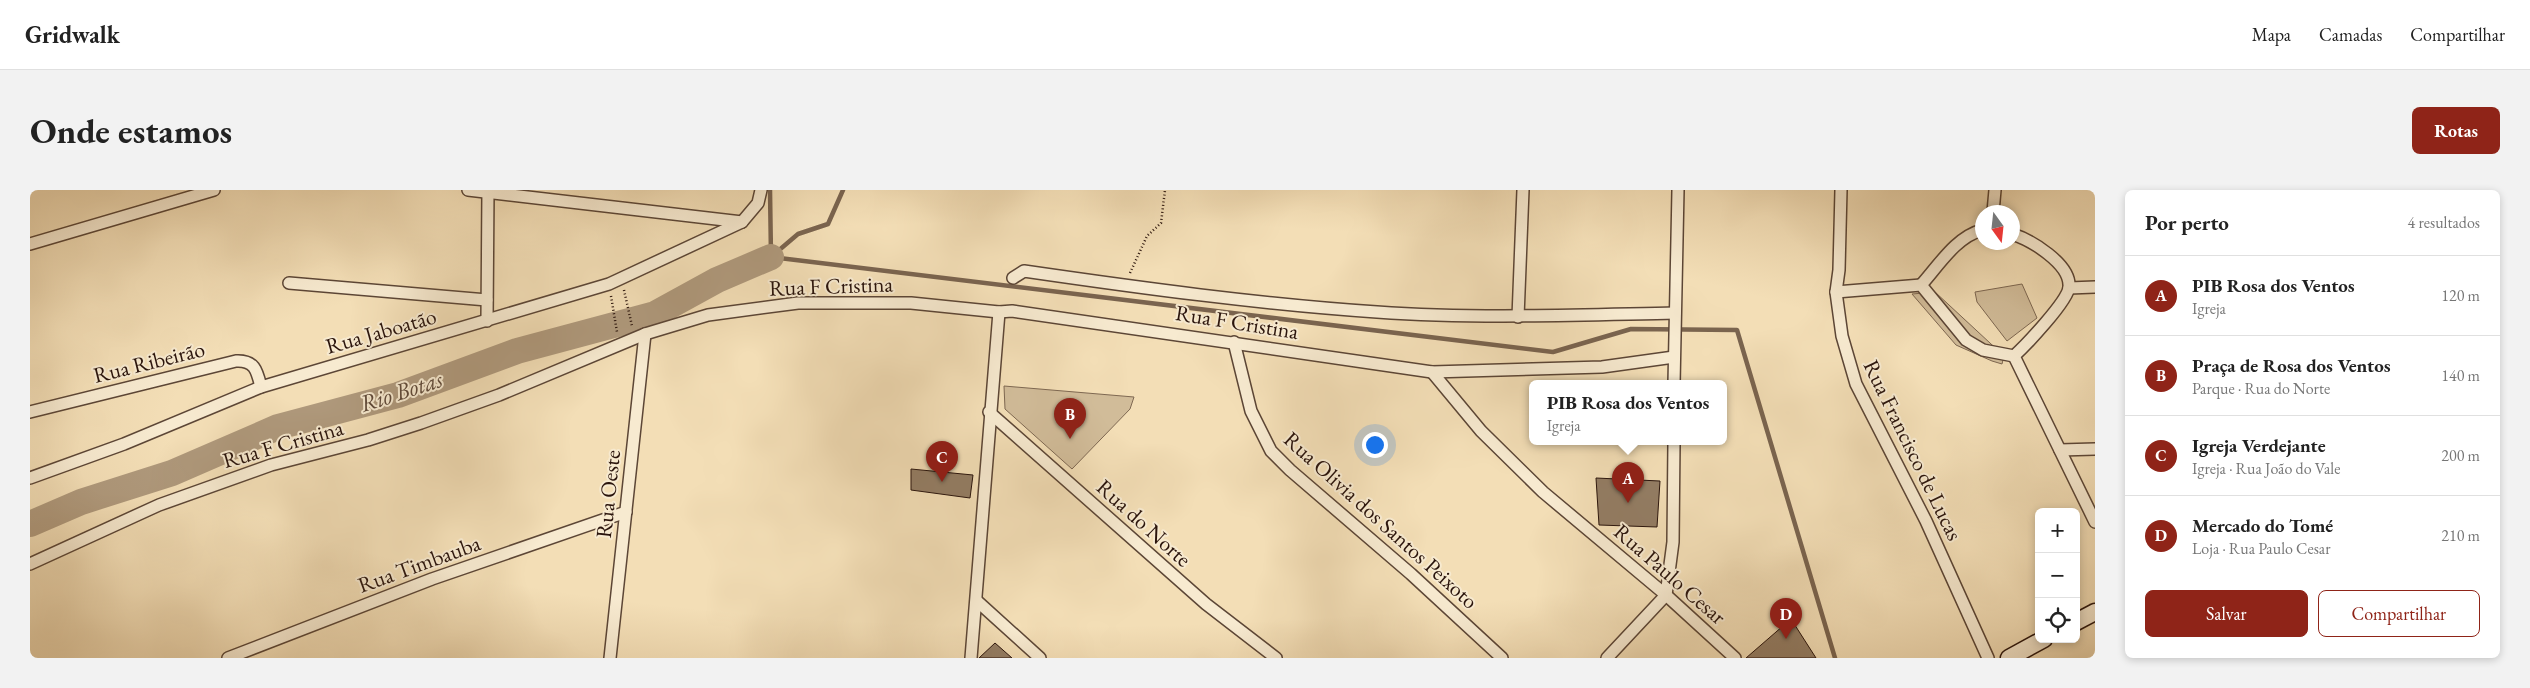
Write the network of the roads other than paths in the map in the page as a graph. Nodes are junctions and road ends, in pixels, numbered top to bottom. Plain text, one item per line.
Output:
1 (214, 190) edge
2 (468, 190) edge
3 (761, 190) edge
4 (1523, 190) edge
5 (1678, 190) edge
6 (1841, 190) edge
7 (1996, 190) edge
8 (488, 191) edge
9 (1994, 205) edge
10 (742, 222) junction
11 (1975, 233) edge
12 (2020, 237) edge
13 (30, 244) edge
14 (1013, 278) dead end
15 (289, 283) dead end
16 (1920, 285) junction
17 (2095, 287) edge
18 (2069, 288) junction
19 (1836, 292) junction
20 (487, 300) junction
21 (999, 312) junction
22 (1518, 317) junction
23 (1675, 317) junction
24 (487, 321) junction
25 (639, 334) junction
26 (1234, 342) junction
27 (1674, 353) junction
28 (2014, 356) junction
29 (1432, 372) junction
30 (1674, 380) edge
31 (261, 387) junction
32 (30, 412) edge
33 (989, 412) junction
34 (1674, 445) edge
35 (2095, 449) edge
36 (2060, 450) junction
37 (30, 478) edge
38 (626, 512) junction
39 (2095, 522) edge
40 (30, 564) edge
41 (1666, 595) junction
42 (977, 601) junction
43 (2095, 612) edge
44 (2080, 620) edge
45 (2037, 643) edge
46 (228, 658) edge
47 (610, 658) edge
48 (970, 658) edge
49 (1040, 658) edge
50 (1276, 658) edge
51 (1502, 658) edge
52 (1606, 658) edge
53 (1735, 658) edge
54 (1988, 658) edge
55 (2010, 658) edge

1 - 13 street
2 - 8 street
3 - 10 street
4 - 22 street
5 - 23 street
6 - 19 street, Rua Francisco de Lucas
7 - 9 street
8 - 10 street
8 - 20 street
10 - 24 street, Rua Jaboatão
11 - 16 street
12 - 18 street
14 - 22 street, Rua F Cristina
15 - 20 street
16 - 19 street
16 - 28 street
17 - 18 street
18 - 28 street
19 - 54 street, Rua Francisco de Lucas
20 - 24 street
21 - 25 street, Rua F Cristina
21 - 26 street, Rua F Cristina
21 - 33 street
22 - 23 street, Rua F Cristina
23 - 27 street
24 - 31 street, Rua Jaboatão
25 - 38 street, Rua Oeste
25 - 40 street, Rua F Cristina
26 - 29 street, Rua F Cristina
26 - 51 street, Rua Olivia dos Santos Peixoto
27 - 29 street, Rua F Cristina
27 - 30 street
28 - 36 street
29 - 41 street, Rua Paulo Cesar
31 - 32 street, Rua Ribeirão
31 - 37 street, Rua Jaboatão
33 - 42 street
33 - 50 street, Rua do Norte
34 - 41 street
35 - 36 street
36 - 39 street
38 - 46 street, Rua Timbauba
38 - 47 street, Rua Oeste
41 - 52 street
41 - 53 street, Rua Paulo Cesar
42 - 48 street
42 - 49 street
43 - 44 main road
45 - 55 main road

